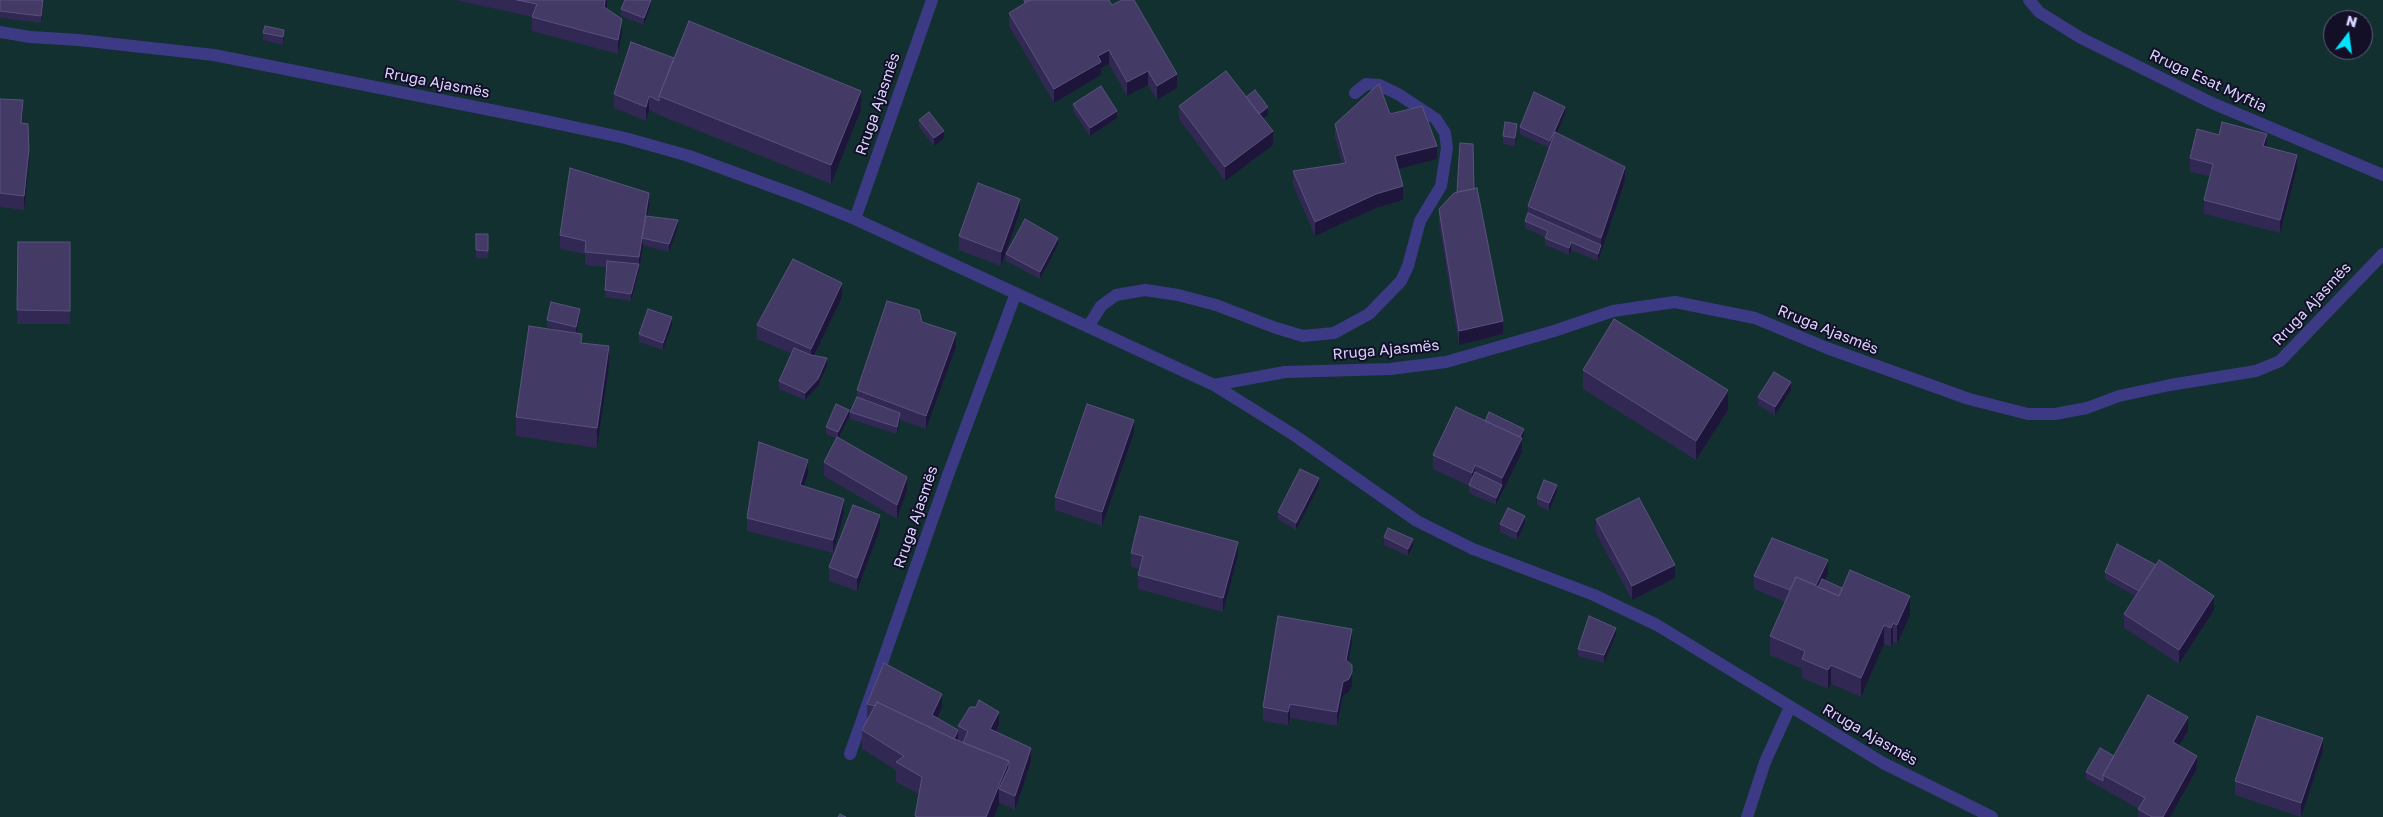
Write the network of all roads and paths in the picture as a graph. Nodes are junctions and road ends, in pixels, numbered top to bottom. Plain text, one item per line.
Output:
1 (932, 0) edge
2 (2029, 0) edge
3 (0, 32) edge
4 (1355, 93) dead end
5 (2383, 175) edge
6 (855, 219) junction
7 (2383, 254) edge
8 (1016, 293) junction
9 (1088, 327) junction
10 (1214, 385) junction
11 (1790, 707) junction
12 (850, 754) dead end
13 (1747, 817) edge
14 (1992, 817) edge

1 - 6 street, Rruga Ajasmës
2 - 5 street, Rruga Esat Myftia
3 - 6 street, Rruga Ajasmës
4 - 9 street
6 - 8 street, Rruga Ajasmës
7 - 10 street, Rruga Ajasmës
8 - 9 street, Rruga Ajasmës
8 - 12 street, Rruga Ajasmës
9 - 10 street, Rruga Ajasmës
10 - 11 street, Rruga Ajasmës
11 - 13 street
11 - 14 street, Rruga Ajasmës

